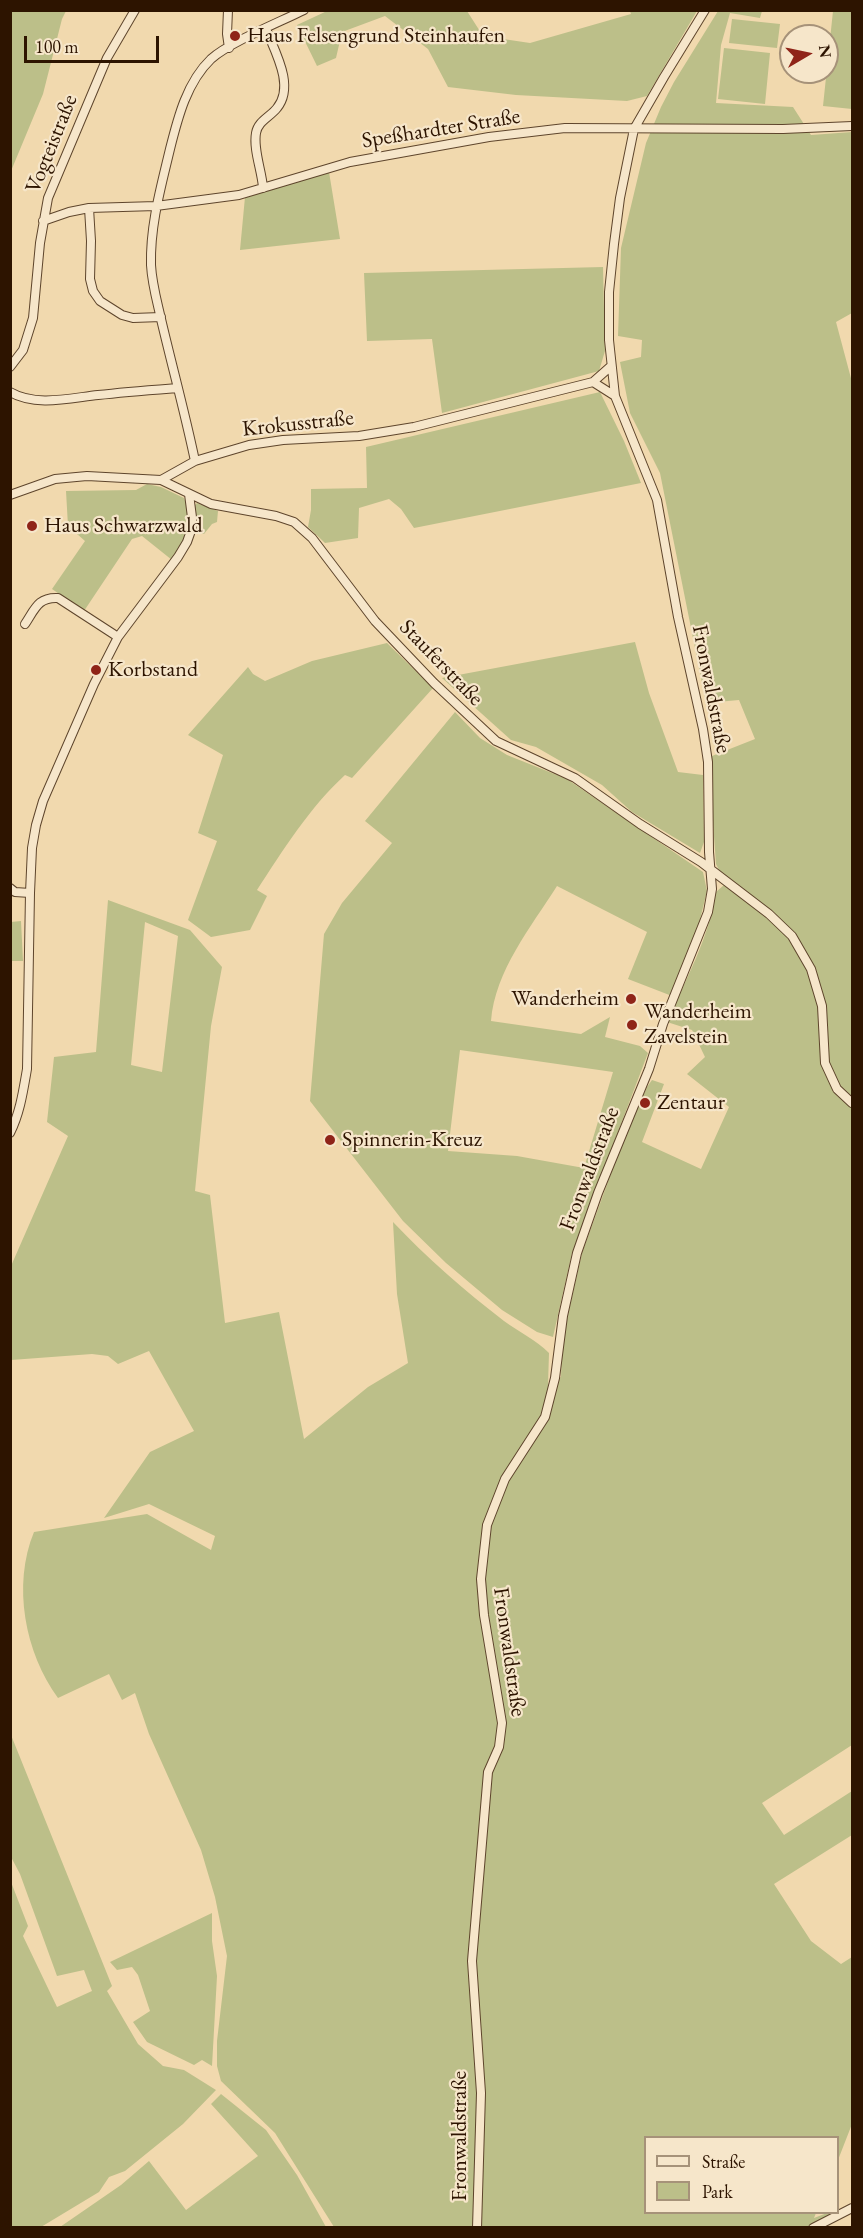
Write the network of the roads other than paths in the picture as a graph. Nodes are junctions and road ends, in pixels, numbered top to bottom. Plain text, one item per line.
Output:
1 (135, 10) edge
2 (228, 10) edge
3 (304, 10) edge
4 (705, 10) edge
5 (267, 29) junction
6 (229, 48) junction
7 (852, 126) edge
8 (634, 129) junction
9 (263, 189) junction
10 (156, 206) junction
11 (89, 208) junction
12 (43, 221) junction
13 (161, 316) junction
14 (610, 367) junction
15 (10, 368) edge
16 (593, 382) junction
17 (177, 388) junction
18 (10, 392) edge
19 (615, 396) junction
20 (195, 460) junction
21 (160, 480) junction
22 (189, 494) junction
23 (10, 495) edge
24 (25, 624) dead end
25 (118, 637) junction
26 (711, 869) junction
27 (10, 888) edge
28 (30, 892) junction
29 (852, 1103) edge
30 (10, 1133) edge
31 (852, 2208) edge
32 (477, 2228) edge
33 (813, 2228) edge

1 - 12 street, Vogteistraße
2 - 6 street
3 - 5 street
4 - 8 street, Fronwaldstraße
5 - 6 street
5 - 9 street
6 - 10 street
7 - 8 street, Speßhardter Straße
8 - 9 street, Speßhardter Straße
8 - 14 street, Fronwaldstraße
9 - 10 street, Speßhardter Straße
10 - 11 street, Speßhardter Straße
10 - 13 street
11 - 12 street, Speßhardter Straße
11 - 13 street
12 - 15 street, Vogteistraße
13 - 17 street
14 - 16 street, Krokusstraße
14 - 19 street, Fronwaldstraße
16 - 19 street
16 - 20 street, Krokusstraße
17 - 18 street
17 - 20 street
19 - 26 street, Fronwaldstraße
20 - 21 street, Krokusstraße
21 - 22 street, Stauferstraße
21 - 23 street
22 - 25 street
22 - 26 street, Stauferstraße
24 - 25 street
25 - 28 street
26 - 29 street, Stauferstraße
26 - 32 street, Fronwaldstraße
27 - 28 street
28 - 30 street
31 - 33 street

